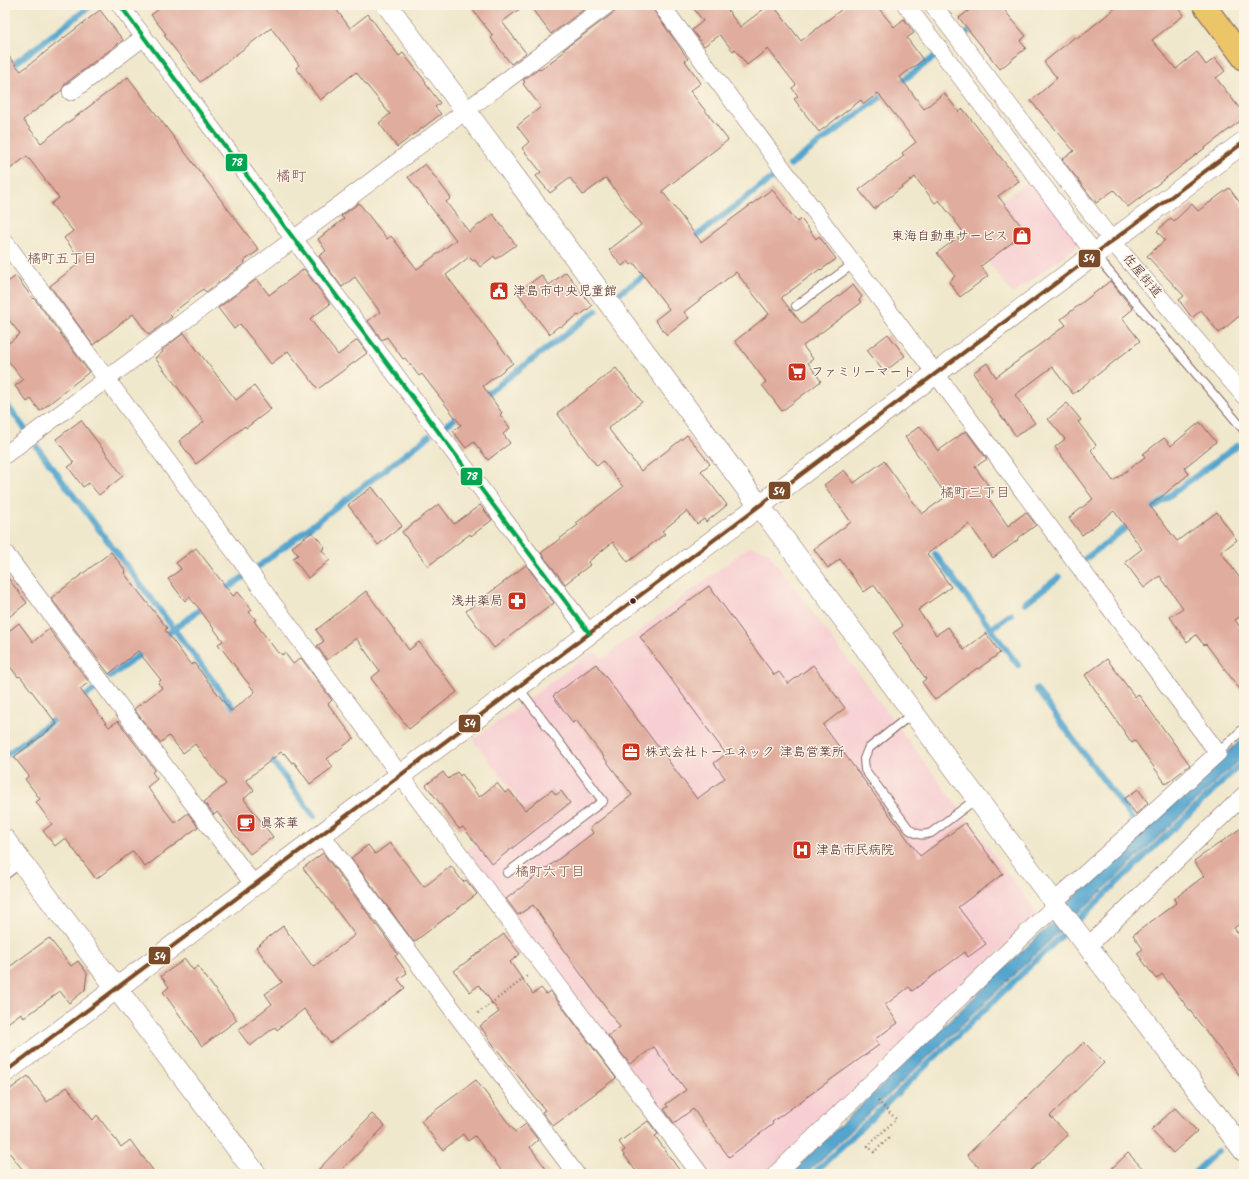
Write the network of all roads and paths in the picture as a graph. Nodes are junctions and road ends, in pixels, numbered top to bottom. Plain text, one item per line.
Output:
1 (120, 5) edge
2 (387, 5) edge
3 (607, 5) edge
4 (660, 5) edge
5 (906, 5) edge
6 (933, 5) edge
7 (1204, 5) edge
8 (144, 37) junction
9 (1244, 59) edge
10 (71, 92) dead end
11 (466, 111) junction
12 (1244, 142) edge
13 (294, 239) junction
14 (1112, 241) junction
15 (5, 242) edge
16 (1095, 254) junction
17 (853, 264) junction
18 (796, 306) dead end
19 (935, 374) junction
20 (107, 378) junction
21 (1244, 396) edge
22 (1244, 430) edge
23 (5, 455) edge
24 (759, 505) junction
25 (5, 553) edge
26 (589, 633) junction
27 (518, 687) junction
28 (913, 713) junction
29 (1244, 728) edge
30 (1218, 753) junction
31 (400, 775) junction
32 (1244, 795) edge
33 (977, 798) junction
34 (321, 834) junction
35 (5, 840) edge
36 (22, 862) junction
37 (507, 873) dead end
38 (5, 875) edge
39 (254, 885) junction
40 (1055, 903) junction
41 (1088, 946) junction
42 (542, 965) junction
43 (117, 988) junction
44 (464, 1024) junction
45 (5, 1072) edge
46 (891, 1114) dead end
47 (891, 1136) dead end
48 (1244, 1151) edge
49 (256, 1174) edge
50 (576, 1174) edge
51 (700, 1174) edge
52 (776, 1174) edge

1 - 8 street
2 - 11 street
3 - 11 street
4 - 17 street
5 - 16 street
6 - 14 street, 佐屋街道
7 - 9 main road
8 - 10 street
8 - 13 street
11 - 13 street
11 - 24 street
12 - 14 street
13 - 20 street
13 - 26 street
14 - 16 street
14 - 21 street, 佐屋街道
15 - 20 street
16 - 19 street
16 - 22 lane
17 - 18 lane
17 - 19 street
19 - 24 street
19 - 30 street
20 - 23 street
20 - 31 street
24 - 26 street
24 - 28 street
25 - 39 street
26 - 27 street
27 - 31 street
27 - 37 lane
28 - 33 street
28 - 33 lane
29 - 30 lane
30 - 40 street
31 - 34 street
31 - 42 street
32 - 41 street
33 - 40 street
34 - 39 street
34 - 44 street
35 - 36 street
36 - 38 lane
36 - 43 street
39 - 43 street
40 - 41 street
40 - 52 street
41 - 48 street
42 - 44 path
42 - 51 street
43 - 45 street
43 - 49 street
44 - 50 street
46 - 47 path

